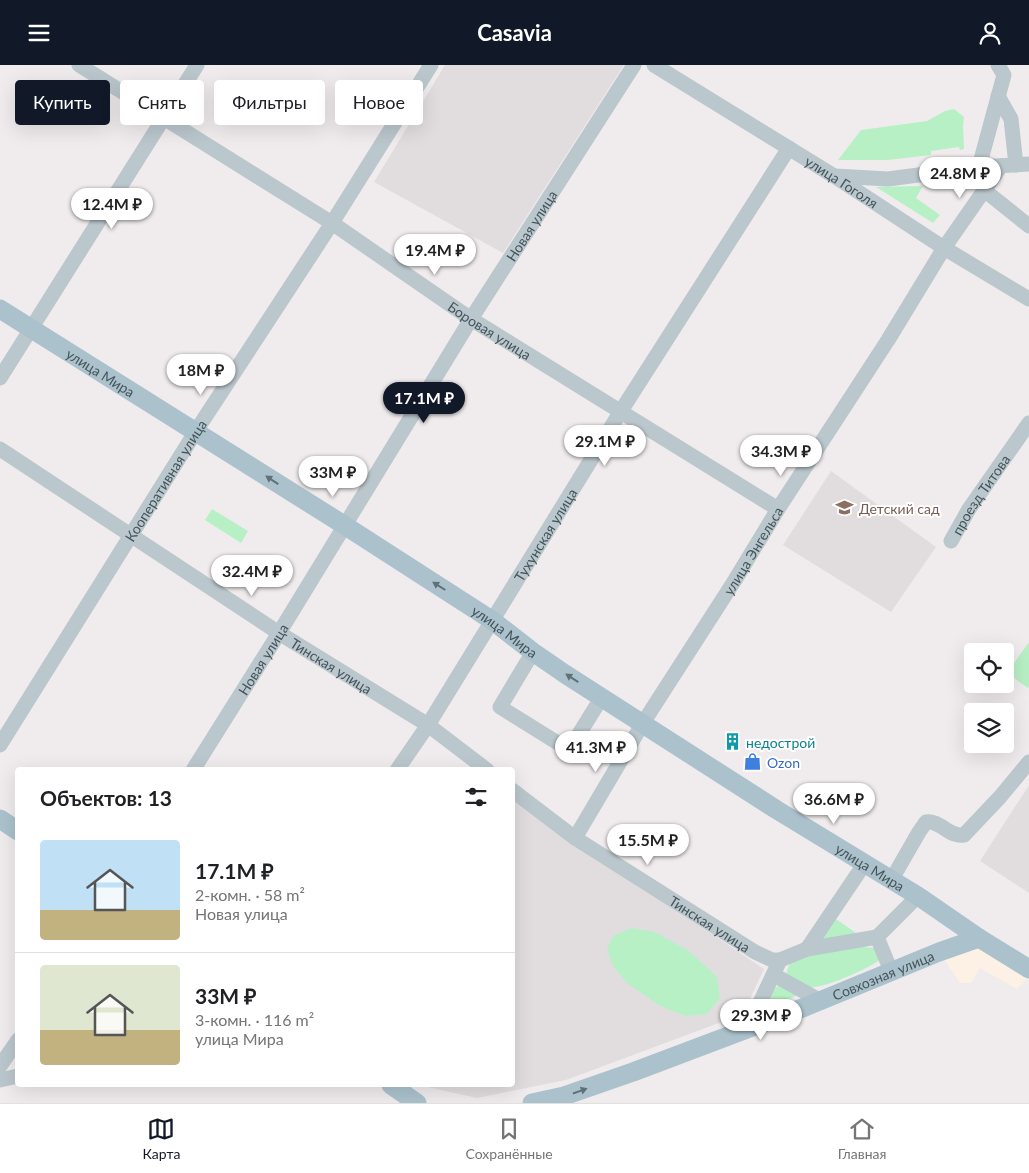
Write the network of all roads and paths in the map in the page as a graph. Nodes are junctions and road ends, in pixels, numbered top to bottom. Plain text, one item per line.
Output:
1 (79, 65) edge
2 (197, 65) edge
3 (431, 65) edge
4 (634, 65) edge
5 (654, 65) edge
6 (998, 65) edge
7 (188, 80) edge
8 (120, 91) edge
9 (998, 96) junction
10 (160, 125) edge
11 (174, 125) edge
12 (789, 148) junction
13 (1023, 165) edge
14 (1001, 166) junction
15 (979, 167) junction
16 (834, 176) junction
17 (984, 190) junction
18 (332, 223) junction
19 (1029, 226) edge
20 (944, 248) junction
21 (1029, 299) edge
22 (0, 309) edge
23 (471, 319) junction
24 (31, 329) junction
25 (0, 378) edge
26 (621, 411) junction
27 (1029, 423) edge
28 (196, 431) junction
29 (0, 449) edge
30 (778, 509) junction
31 (344, 525) junction
32 (130, 535) junction
33 (951, 541) dead end
34 (493, 621) junction
35 (279, 633) junction
36 (533, 652) junction
37 (602, 697) junction
38 (643, 723) junction
39 (428, 725) junction
40 (0, 745) edge
41 (1029, 762) edge
42 (195, 767) edge
43 (399, 767) edge
44 (483, 767) edge
45 (515, 792) edge
46 (0, 819) edge
47 (15, 829) edge
48 (575, 838) junction
49 (865, 863) junction
50 (892, 879) junction
51 (918, 896) junction
52 (877, 937) junction
53 (979, 938) junction
54 (807, 949) junction
55 (780, 960) junction
56 (1029, 969) edge
57 (891, 971) junction
58 (774, 975) junction
59 (820, 1001) junction
60 (748, 1028) junction
61 (15, 1044) edge
62 (0, 1067) edge
63 (15, 1075) edge
64 (15, 1076) edge
65 (0, 1080) edge
66 (394, 1087) edge
67 (417, 1103) edge
68 (532, 1103) edge

1 - 8 street, Боровая улица
2 - 7 street
3 - 18 street, Кооперативная улица
4 - 23 street, Новая улица
5 - 12 street, улица Гоголя
6 - 9 street
9 - 13 street
9 - 15 street
10 - 24 street
11 - 18 street, Боровая улица
12 - 16 street, улица Гоголя
12 - 26 street, Тухунская улица
13 - 14 street
14 - 15 street
14 - 17 street, улица Энгельса
15 - 16 street
16 - 20 street, улица Гоголя
17 - 19 street
17 - 20 street, улица Энгельса
18 - 23 street, Боровая улица
18 - 28 street, Кооперативная улица
20 - 21 street, улица Гоголя
20 - 30 street, улица Энгельса
22 - 24 main road, улица Мира
23 - 26 street, Боровая улица
23 - 31 street, Новая улица
24 - 25 street
24 - 28 main road, улица Мира
26 - 30 street, Боровая улица
26 - 34 street, Тухунская улица
27 - 33 street, проезд Титова
31 -> 28 main road, улица Мира
28 - 32 street, Кооперативная улица
29 - 32 street, Тинская улица
30 - 38 street, улица Энгельса
34 -> 31 main road, улица Мира
31 - 35 street, Новая улица
32 - 35 street, Тинская улица
32 - 40 street, Кооперативная улица
34 - 36 main road, улица Мира
34 - 39 street, Тухунская улица
35 - 39 street, Тинская улица
35 - 42 street, Новая улица
37 -> 36 main road, улица Мира
36 - 37 street
37 - 38 main road, улица Мира
38 - 48 street, улица Энгельса
38 - 49 main road, улица Мира
39 - 43 street, Тухунская улица
39 - 44 street, Тинская улица
41 - 50 street
45 - 48 street, Тинская улица
46 - 47 main road
48 - 55 street, Тинская улица
49 - 50 main road, улица Мира
49 - 54 street
50 - 51 main road, улица Мира
51 - 52 street
51 - 53 main road, улица Мира
52 - 54 street
52 - 57 street
53 - 56 main road, улица Мира
53 - 57 main road, Совхозная улица
54 - 55 street
55 - 58 street
57 - 59 main road, Совхозная улица
58 - 59 street
58 - 60 street
59 - 60 main road, Совхозная улица
68 -> 60 main road, Совхозная улица
61 - 62 street
62 - 63 street
64 - 65 street
66 - 67 main road

